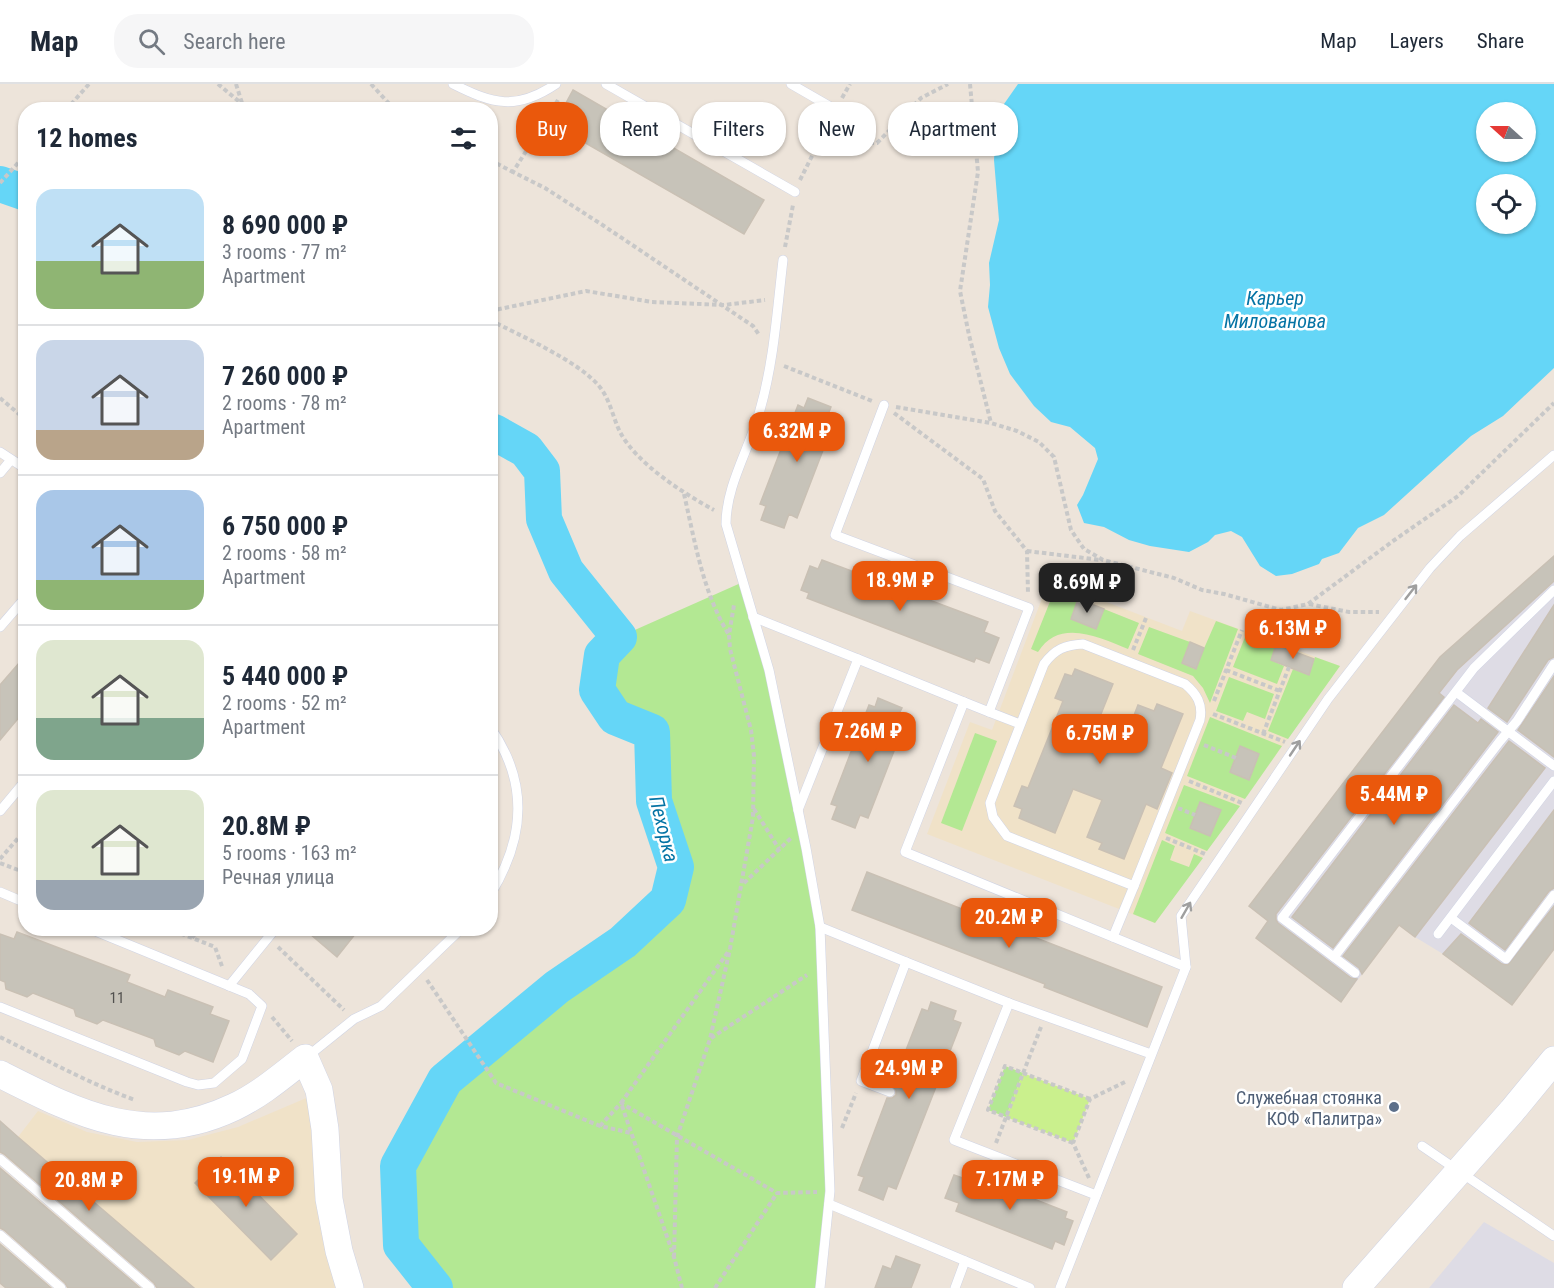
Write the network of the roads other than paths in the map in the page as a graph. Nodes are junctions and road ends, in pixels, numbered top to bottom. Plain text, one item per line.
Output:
1 (453, 84) edge
2 (556, 84) edge
3 (606, 84) edge
4 (791, 84) edge
5 (822, 102) edge
6 (795, 192) road end
7 (783, 260) road end
8 (884, 405) road end
9 (0, 452) edge
10 (1554, 455) edge
11 (10, 461) junction
12 (18, 465) edge
13 (0, 473) edge
14 (1554, 590) edge
15 (18, 606) edge
16 (753, 617) junction
17 (0, 627) edge
18 (858, 659) junction
19 (1554, 664) edge
20 (1455, 692) junction
21 (964, 702) junction
22 (989, 712) junction
23 (1020, 724) junction
24 (1508, 732) junction
25 (498, 740) edge
26 (1554, 766) edge
27 (1554, 781) edge
28 (18, 790) edge
29 (798, 810) junction
30 (0, 811) edge
31 (498, 882) edge
32 (1134, 886) junction
33 (0, 892) edge
34 (1554, 895) edge
35 (18, 900) edge
36 (1451, 918) junction
37 (820, 927) junction
38 (1438, 934) dead end
39 (107, 936) edge
40 (270, 936) edge
41 (454, 936) edge
42 (1113, 937) junction
43 (1334, 957) junction
44 (906, 962) junction
45 (1186, 967) junction
46 (1355, 973) dead end
47 (229, 986) junction
48 (1009, 1003) junction
49 (0, 1007) edge
50 (1151, 1054) junction
51 (305, 1058) junction
52 (1554, 1060) edge
53 (0, 1074) edge
54 (890, 1092) dead end
55 (1422, 1146) dead end
56 (0, 1159) edge
57 (1459, 1171) junction
58 (1096, 1195) junction
59 (829, 1204) junction
60 (0, 1235) edge
61 (1554, 1236) edge
62 (965, 1261) junction
63 (61, 1288) edge
64 (150, 1288) edge
65 (350, 1288) edge
66 (820, 1288) edge
67 (955, 1288) edge
68 (1030, 1288) edge
69 (1060, 1288) edge
70 (1356, 1288) edge

1 - 2 lane
3 - 6 lane
4 - 5 lane
7 - 16 lane
8 - 22 lane
9 - 11 lane
45 -> 10 lane
11 - 12 lane
11 - 13 lane
14 - 20 lane
15 - 17 lane
16 - 18 lane
16 - 29 lane
18 - 21 lane
18 - 29 lane
19 - 24 lane
20 - 24 lane
20 - 43 lane
21 - 22 lane
21 - 42 lane
22 - 23 lane
23 - 32 lane
23 - 32 lane
24 - 26 lane
24 - 43 lane
25 - 31 lane
27 - 36 lane
28 - 30 lane
29 - 37 lane
32 - 42 lane
33 - 35 lane
34 - 36 lane
36 - 38 lane
37 - 44 lane
37 - 59 lane
39 - 47 lane
40 - 47 lane
41 - 51 lane
42 - 45 lane
43 - 46 lane
44 - 48 lane
44 - 54 lane
45 - 50 lane
47 - 49 lane
48 - 50 lane
48 - 58 lane
50 - 58 lane
51 - 53 street
51 - 65 street
52 - 57 street
55 - 57 lane
56 - 64 lane
57 - 61 lane
57 - 70 street
58 - 69 lane
59 - 62 lane
59 - 66 lane
60 - 63 lane
62 - 67 lane
62 - 68 lane

